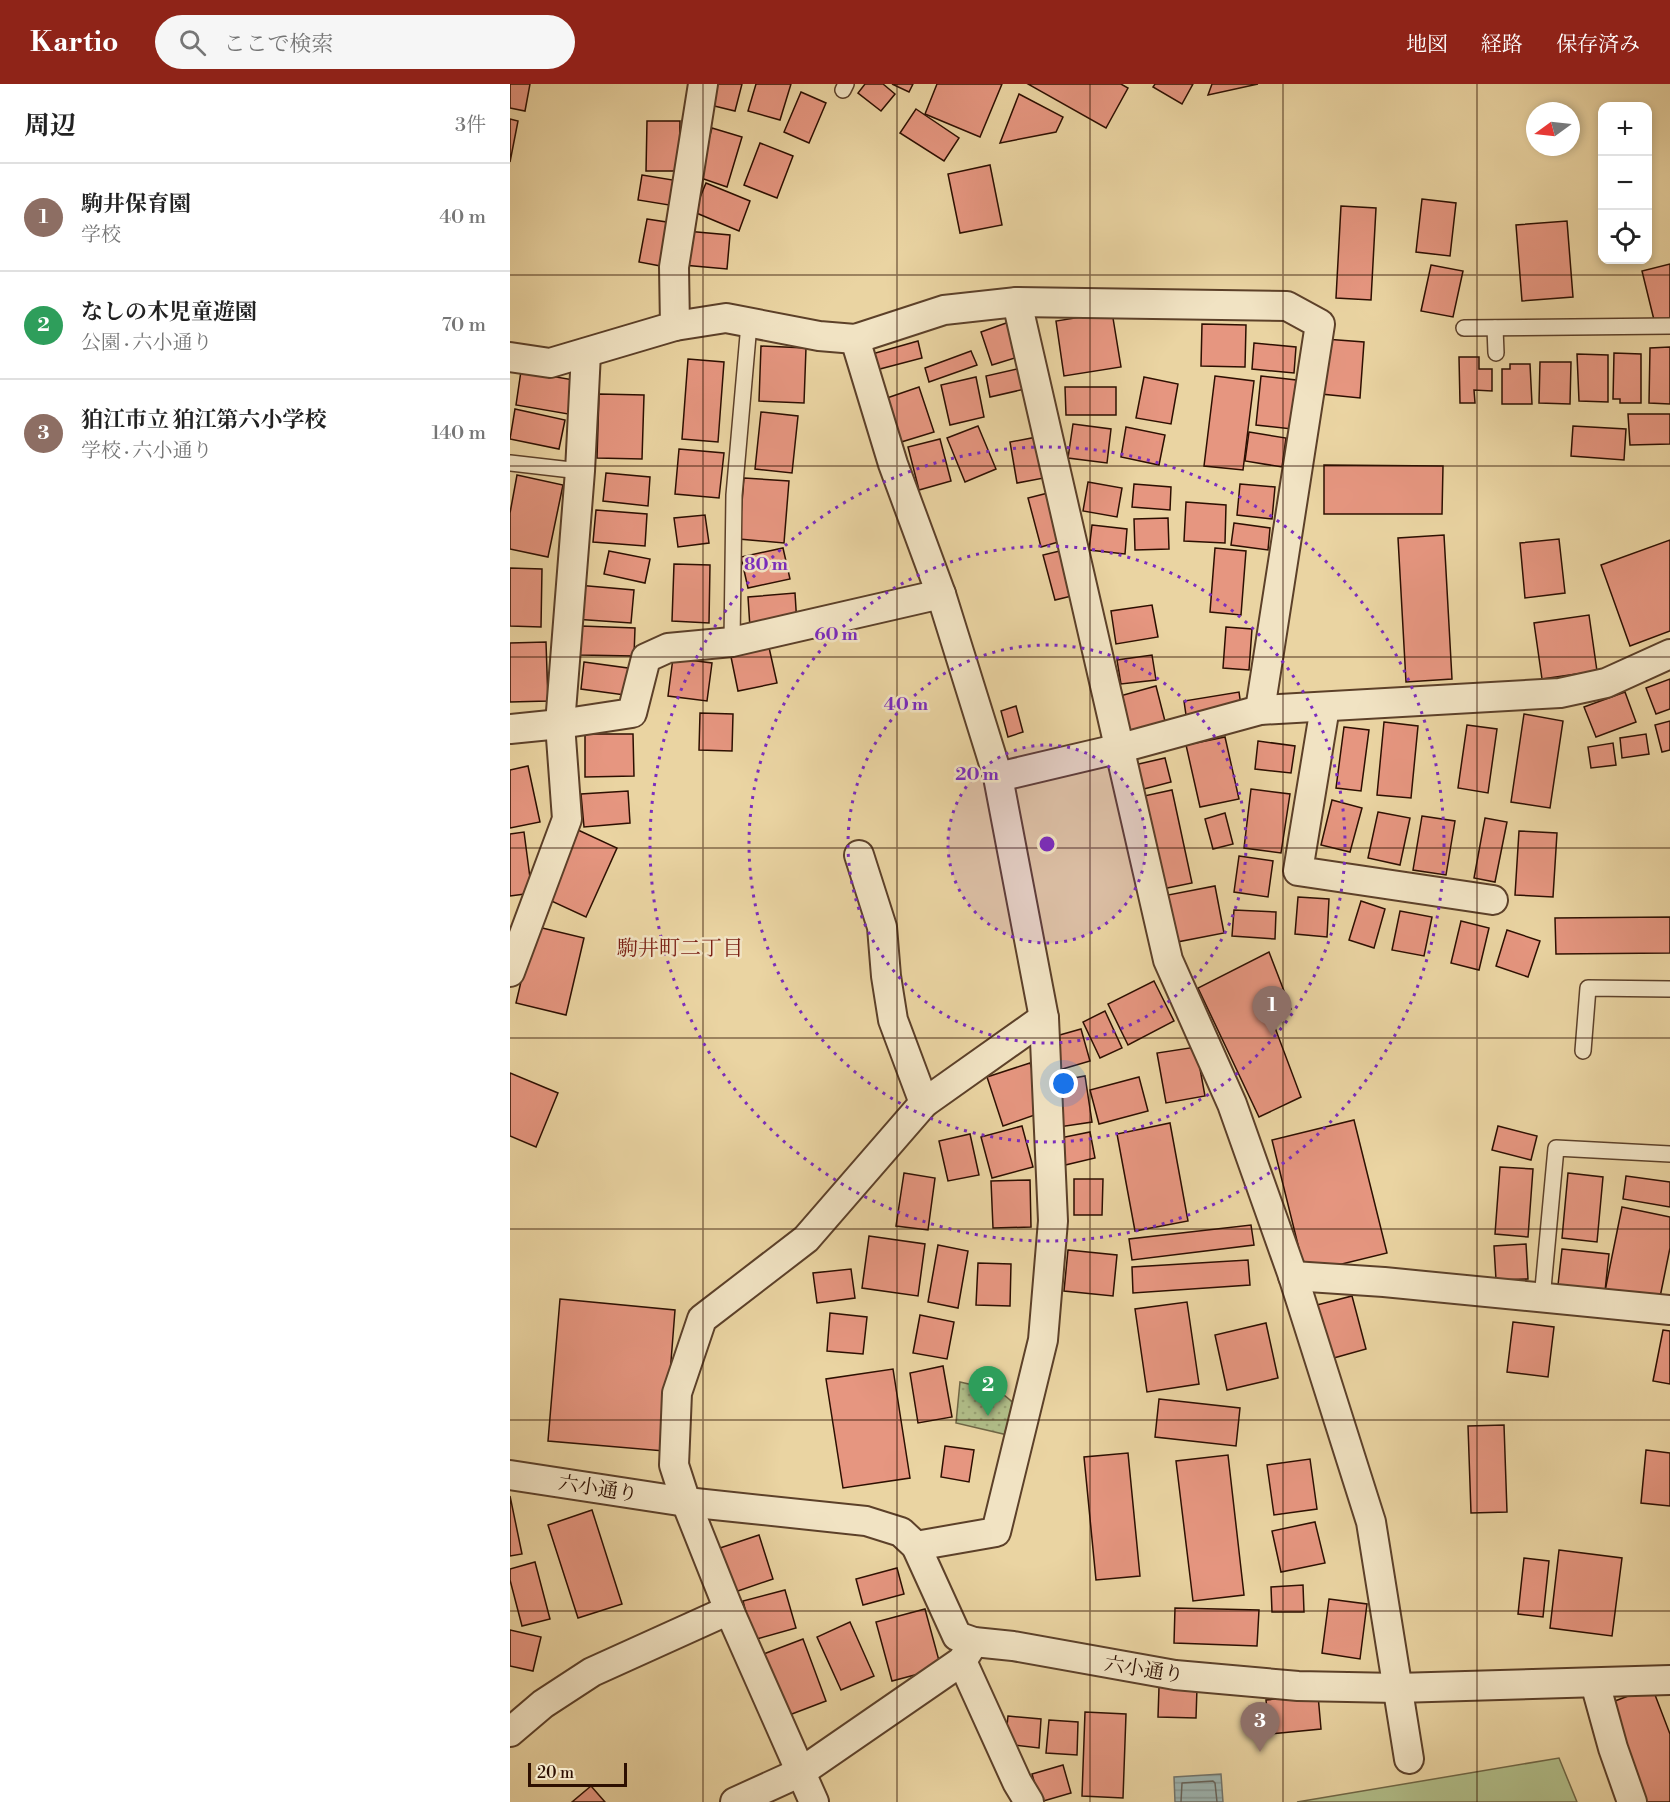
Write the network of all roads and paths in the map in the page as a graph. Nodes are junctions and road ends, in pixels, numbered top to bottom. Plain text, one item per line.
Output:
1 (703, 84) edge
2 (1017, 302) junction
3 (750, 324) junction
4 (675, 326) junction
5 (1670, 326) edge
6 (1464, 328) dead end
7 (1495, 328) junction
8 (855, 339) junction
9 (586, 353) junction
10 (1496, 353) dead end
11 (510, 357) edge
12 (510, 463) edge
13 (579, 471) junction
14 (941, 594) junction
15 (732, 642) junction
16 (1670, 654) edge
17 (1325, 706) junction
18 (1260, 710) junction
19 (560, 724) junction
20 (510, 729) edge
21 (1121, 748) junction
22 (998, 777) junction
23 (859, 855) dead end
24 (1493, 900) dead end
25 (519, 925) edge
26 (510, 972) edge
27 (1670, 989) edge
28 (1044, 1018) junction
29 (1583, 1051) dead end
30 (924, 1103) junction
31 (1670, 1154) edge
32 (1293, 1276) junction
33 (1542, 1299) junction
34 (1670, 1310) edge
35 (510, 1475) edge
36 (686, 1502) junction
37 (916, 1546) junction
38 (729, 1610) junction
39 (968, 1652) junction
40 (1670, 1680) edge
41 (1595, 1683) junction
42 (1397, 1688) junction
43 (510, 1732) edge
44 (1410, 1759) dead end
45 (801, 1772) junction
46 (735, 1802) edge
47 (814, 1802) edge
48 (1029, 1802) edge
49 (1632, 1802) edge

1 - 4 street
2 - 8 street
2 - 18 street
2 - 21 street
3 - 4 street
3 - 8 street
3 - 15 lane
4 - 9 street
5 - 7 lane
6 - 7 lane
7 - 10 lane
8 - 14 street
9 - 11 street
9 - 13 street
12 - 13 lane
13 - 19 street
14 - 15 street
14 - 22 street
15 - 19 street
16 - 17 street
17 - 18 street
17 - 24 street
18 - 21 street
19 - 20 street
19 - 25 street
21 - 22 street
21 - 32 street
22 - 28 street
23 - 30 street
25 - 26 street
27 - 29 lane
28 - 30 street
28 - 37 street
30 - 36 street
31 - 33 lane
32 - 33 street
32 - 42 street
33 - 34 street
35 - 36 street, 六小通り
36 - 37 street, 六小通り
36 - 38 street
37 - 39 street
38 - 43 street
38 - 45 street
39 - 42 street, 六小通り
39 - 45 street
39 - 48 street
40 - 41 street, 六小通り
41 - 42 street, 六小通り
41 - 49 street
42 - 44 street
45 - 46 street
45 - 47 street

